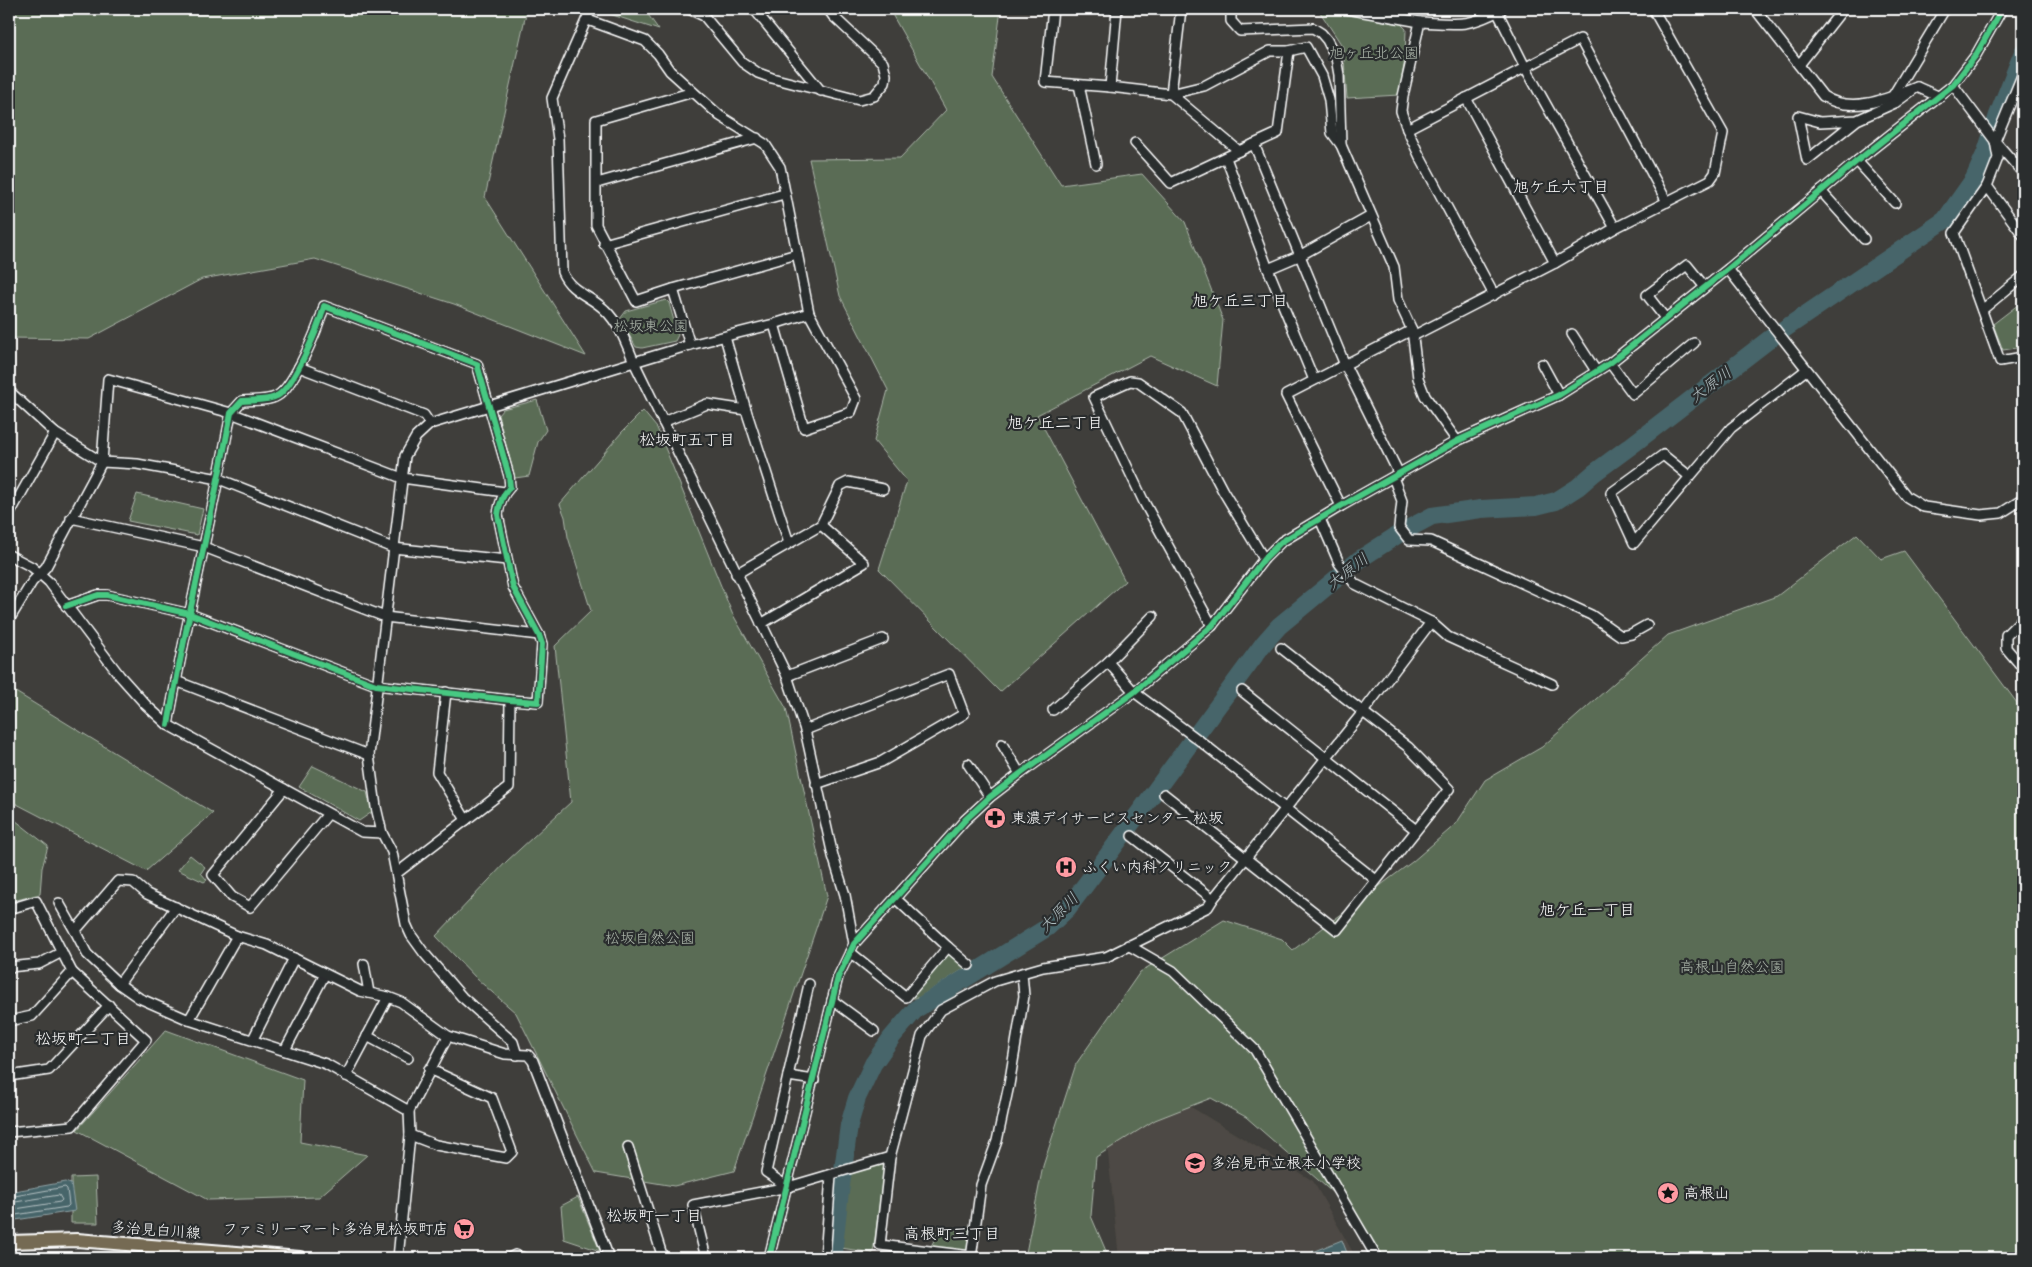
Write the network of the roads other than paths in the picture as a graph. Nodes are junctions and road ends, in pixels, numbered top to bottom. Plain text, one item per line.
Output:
1 (591, 9) edge
2 (689, 9) edge
3 (754, 9) edge
4 (828, 9) edge
5 (1053, 9) edge
6 (1118, 9) edge
7 (1181, 9) edge
8 (1231, 9) edge
9 (1347, 9) edge
10 (1653, 9) edge
11 (1755, 9) edge
12 (1843, 9) edge
13 (1945, 9) edge
14 (2002, 9) edge
15 (1498, 10) edge
16 (588, 20) junction
17 (1420, 22) junction
18 (1289, 51) junction
19 (1799, 65) junction
20 (1525, 67) junction
21 (2023, 73) edge
22 (1079, 85) junction
23 (1953, 85) junction
24 (1110, 87) junction
25 (1917, 87) junction
26 (821, 91) junction
27 (693, 92) junction
28 (1171, 94) junction
29 (1892, 97) junction
30 (1940, 97) junction
31 (1466, 98) junction
32 (1857, 120) junction
33 (1407, 129) junction
34 (757, 138) junction
35 (1995, 141) junction
36 (1135, 143) dead end
37 (1254, 144) junction
38 (1341, 145) junction
39 (1238, 151) junction
40 (1226, 158) junction
41 (1856, 161) junction
42 (1096, 164) dead end
43 (2022, 169) edge
44 (597, 183) junction
45 (1987, 186) junction
46 (1821, 191) junction
47 (784, 194) junction
48 (1667, 202) junction
49 (1895, 203) dead end
50 (1371, 216) junction
51 (1615, 228) junction
52 (2023, 235) edge
53 (1864, 239) dead end
54 (604, 244) junction
55 (797, 254) junction
56 (1301, 255) junction
57 (1555, 263) junction
58 (1268, 269) junction
59 (1728, 269) junction
60 (2023, 276) edge
61 (1704, 286) junction
62 (673, 289) junction
63 (1494, 296) junction
64 (1982, 310) junction
65 (809, 313) junction
66 (1665, 318) junction
67 (774, 324) junction
68 (1413, 333) junction
69 (1572, 334) dead end
70 (725, 337) junction
71 (1694, 343) dead end
72 (690, 345) junction
73 (2023, 357) edge
74 (634, 362) junction
75 (1610, 363) junction
76 (1542, 364) dead end
77 (1345, 365) junction
78 (299, 367) junction
79 (1806, 370) junction
80 (1596, 372) junction
81 (1314, 380) junction
82 (10, 394) edge
83 (1559, 395) junction
84 (489, 406) junction
85 (746, 410) junction
86 (231, 413) junction
87 (663, 422) junction
88 (430, 424) junction
89 (55, 433) junction
90 (1457, 441) junction
91 (102, 462) junction
92 (1396, 475) junction
93 (1690, 476) junction
94 (402, 478) junction
95 (219, 480) junction
96 (883, 489) dead end
97 (505, 492) junction
98 (2023, 499) edge
99 (1341, 506) junction
100 (9, 515) edge
101 (71, 518) junction
102 (1320, 519) junction
103 (821, 525) junction
104 (789, 543) junction
105 (204, 547) junction
106 (393, 548) junction
107 (9, 555) edge
108 (1264, 559) junction
109 (507, 560) junction
110 (40, 574) junction
111 (736, 574) junction
112 (66, 606) junction
113 (190, 614) junction
114 (1153, 616) dead end
115 (385, 617) junction
116 (2023, 618) edge
117 (9, 620) edge
118 (1431, 622) junction
119 (761, 624) junction
120 (1647, 625) dead end
121 (1212, 626) junction
122 (539, 634) junction
123 (883, 639) dead end
124 (1281, 648) dead end
125 (1108, 662) junction
126 (2023, 668) edge
127 (787, 676) junction
128 (176, 681) junction
129 (1552, 684) dead end
130 (376, 685) junction
131 (1242, 691) dead end
132 (446, 692) junction
133 (1134, 692) junction
134 (510, 700) junction
135 (1053, 710) dead end
136 (1362, 712) junction
137 (168, 724) junction
138 (805, 730) junction
139 (1002, 744) dead end
140 (369, 755) junction
141 (1326, 758) junction
142 (968, 764) dead end
143 (1020, 774) junction
144 (816, 784) junction
145 (284, 789) junction
146 (1164, 794) dead end
147 (990, 797) junction
148 (1284, 808) junction
149 (328, 814) junction
150 (466, 820) junction
151 (1416, 830) junction
152 (382, 833) junction
153 (1132, 836) dead end
154 (1245, 859) junction
155 (398, 873) junction
156 (1376, 880) junction
157 (895, 898) junction
158 (1213, 899) junction
159 (59, 903) dead end
160 (176, 907) junction
161 (9, 908) edge
162 (75, 931) junction
163 (237, 936) junction
164 (1128, 945) junction
165 (948, 947) junction
166 (852, 948) junction
167 (62, 952) junction
168 (294, 958) junction
169 (364, 964) dead end
170 (969, 965) dead end
171 (9, 967) edge
172 (72, 972) junction
173 (1022, 973) junction
174 (325, 974) junction
175 (119, 984) junction
176 (809, 984) dead end
177 (369, 993) junction
178 (388, 996) junction
179 (832, 1000) junction
180 (109, 1005) junction
181 (189, 1020) junction
182 (9, 1021) edge
183 (874, 1030) dead end
184 (367, 1036) junction
185 (448, 1036) junction
186 (253, 1040) junction
187 (285, 1050) junction
188 (517, 1054) junction
189 (408, 1058) dead end
190 (429, 1070) junction
191 (9, 1076) edge
192 (346, 1076) junction
193 (788, 1076) junction
194 (814, 1080) junction
195 (409, 1111) junction
196 (9, 1132) edge
197 (410, 1135) junction
198 (628, 1147) dead end
199 (890, 1157) junction
200 (831, 1175) junction
201 (788, 1187) junction
202 (9, 1242) edge
203 (769, 1257) edge
204 (971, 1257) edge
205 (300, 1258) edge
206 (398, 1258) edge
207 (509, 1258) edge
208 (524, 1258) edge
209 (609, 1258) edge
210 (663, 1258) edge
211 (706, 1258) edge
212 (744, 1258) edge
213 (825, 1258) edge
214 (1377, 1258) edge

1 - 16 street
2 - 26 street
3 - 26 street
4 - 26 street
5 - 22 street
6 - 24 street
7 - 28 street
8 - 38 street
9 - 17 street
10 - 48 street
11 - 19 street
12 - 19 street
13 - 29 street
14 - 23 street
15 - 17 street
15 - 20 street
16 - 27 street
16 - 74 street
17 - 33 street
18 - 28 street
18 - 37 street
18 - 38 street
19 - 29 street
20 - 31 street
20 - 48 street
20 - 51 street
21 - 35 street
22 - 24 street
22 - 42 street
23 - 30 street
23 - 35 street
24 - 28 street
25 - 29 street
25 - 30 street
25 - 32 street
27 - 34 street
27 - 44 street
28 - 39 street
30 - 41 street
31 - 33 street
31 - 57 street
32 - 32 street
33 - 63 street
34 - 44 street
34 - 47 street
35 - 43 street
35 - 45 street
36 - 40 street
37 - 39 street
37 - 56 street
38 - 50 street
39 - 40 street
40 - 58 street
41 - 46 street
41 - 49 street
44 - 54 street
45 - 52 street
45 - 64 street
46 - 53 street
46 - 59 street
47 - 54 street
47 - 55 street
48 - 51 street
50 - 56 street
50 - 68 street
51 - 57 street
54 - 62 street
55 - 62 street
55 - 65 street
56 - 58 street
56 - 77 street
57 - 63 street
58 - 81 street
59 - 61 street
59 - 79 street
60 - 64 street
61 - 66 street
61 - 66 street
62 - 72 street
63 - 68 street
64 - 73 street
65 - 67 street
65 - 67 street
66 - 75 street
67 - 70 street
68 - 77 street
68 - 90 street
69 - 80 street
70 - 72 street
70 - 85 street
71 - 75 street
72 - 74 street
74 - 84 street
74 - 87 street
75 - 80 street
76 - 83 street
77 - 81 street
77 - 92 street
78 - 84 street
78 - 86 street
78 - 88 street
79 - 93 street
79 - 98 street
80 - 83 street
81 - 99 street
82 - 89 street
83 - 90 street
84 - 88 street
84 - 97 street
85 - 87 street
85 - 104 street
86 - 91 street
86 - 94 street
86 - 95 street
87 - 111 street
88 - 94 street
89 - 91 street
89 - 100 street
90 - 92 street
91 - 95 street
91 - 101 street
92 - 99 street
92 - 120 street
93 - 93 street
94 - 97 street
94 - 106 street
95 - 105 street
95 - 106 street
96 - 103 street
97 - 109 street
99 - 102 street
101 - 105 street
101 - 110 street
102 - 108 street
102 - 118 street
103 - 104 street
103 - 119 street
104 - 111 street
105 - 113 street
105 - 115 street
106 - 109 street
106 - 115 street
107 - 110 street
108 - 121 street
108 - 121 street
109 - 122 street
110 - 112 street
110 - 117 street
111 - 119 street
112 - 113 street
112 - 137 street
113 - 128 street
113 - 130 street
114 - 125 street
115 - 122 street
115 - 130 street
116 - 126 street
118 - 129 street
118 - 136 street
119 - 127 street
121 - 133 street
122 - 134 street
123 - 127 street
124 - 136 street
125 - 133 street
125 - 135 street
127 - 138 street
128 - 137 street
128 - 140 street
130 - 132 street
130 - 140 street
131 - 141 street
132 - 134 street
132 - 150 street
133 - 143 street
133 - 148 street
134 - 150 street
136 - 141 street
136 - 151 street
137 - 145 street
138 - 144 street
138 - 144 street
139 - 143 street
140 - 152 street
141 - 148 street
141 - 151 street
142 - 147 street
143 - 147 street
144 - 166 street
145 - 149 street
145 - 149 street
146 - 154 street
147 - 157 street
148 - 154 street
148 - 156 street
149 - 152 street
150 - 155 street
151 - 156 street
152 - 155 street
153 - 158 street
154 - 156 street
154 - 158 street
155 - 188 street
157 - 165 street
157 - 166 street
158 - 164 street
159 - 162 street
160 - 162 street
160 - 163 street
160 - 175 street
161 - 167 street
162 - 175 street
163 - 168 street
163 - 181 street
164 - 173 street
164 - 214 street
165 - 166 street
165 - 170 street
166 - 179 street
167 - 171 street
167 - 172 street
168 - 174 street
168 - 186 street
169 - 177 street
172 - 180 street
172 - 182 street
173 - 199 street
173 - 204 street
174 - 177 street
174 - 187 street
175 - 181 street
176 - 193 street
177 - 178 street
178 - 184 street
178 - 185 street
179 - 183 street
179 - 194 street
180 - 191 street
180 - 196 street
181 - 186 street
184 - 189 street
184 - 192 street
185 - 188 street
185 - 190 street
186 - 187 street
187 - 192 street
188 - 209 street
190 - 195 street
190 - 197 street
192 - 195 street
193 - 194 street
193 - 201 street
194 - 201 street
195 - 197 street
197 - 206 street
198 - 210 street
199 - 200 street
199 - 204 street
200 - 201 street
200 - 213 street
201 - 203 street
201 - 211 street
202 - 205 main road, 多治見白川線
203 - 212 street
207 - 208 street

